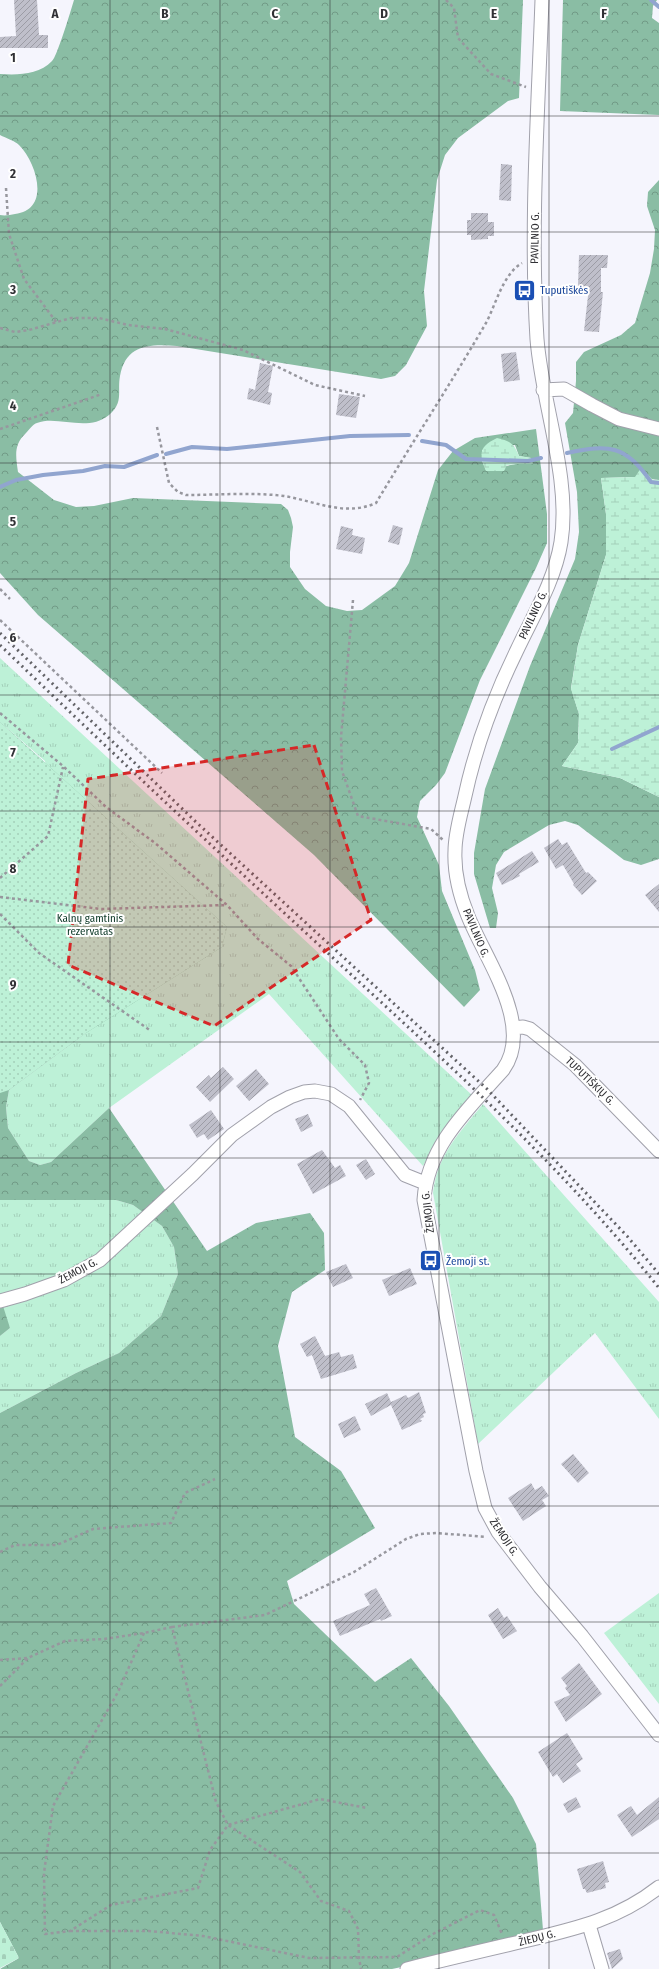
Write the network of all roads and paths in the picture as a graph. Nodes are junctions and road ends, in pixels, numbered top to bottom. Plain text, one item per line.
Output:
1 (446, 0) edge
2 (542, 0) edge
3 (539, 93) junction
4 (6, 188) dead end
5 (534, 262) junction
6 (57, 323) junction
7 (0, 328) edge
8 (543, 390) junction
9 (102, 394) dead end
10 (365, 396) dead end
11 (157, 426) dead end
12 (0, 429) edge
13 (659, 429) edge
14 (0, 589) edge
15 (10, 599) dead end
16 (353, 600) dead end
17 (0, 620) edge
18 (0, 713) edge
19 (63, 766) junction
20 (162, 773) dead end
21 (455, 851) junction
22 (0, 878) edge
23 (0, 897) edge
24 (227, 905) junction
25 (0, 914) edge
26 (513, 1028) junction
27 (151, 1031) dead end
28 (354, 1113) junction
29 (659, 1151) edge
30 (425, 1183) junction
31 (0, 1301) edge
32 (215, 1479) dead end
33 (498, 1532) junction
34 (0, 1552) edge
35 (172, 1627) junction
36 (144, 1633) junction
37 (28, 1658) junction
38 (0, 1660) edge
39 (0, 1686) edge
40 (659, 1735) edge
41 (367, 1808) dead end
42 (228, 1825) junction
43 (659, 1887) edge
44 (589, 1925) junction
45 (70, 1931) junction
46 (507, 1945) junction
47 (359, 1958) junction
48 (426, 1967) edge
49 (361, 1969) edge
50 (408, 1969) edge
51 (602, 1969) edge

1 - 3 path
2 - 3 street, PAVILNIO G.
3 - 5 street, PAVILNIO G.
4 - 6 path
5 - 8 street, PAVILNIO G.
5 - 11 path
6 - 7 path
6 - 10 path
8 - 13 street
8 - 21 street, PAVILNIO G.
9 - 12 path
14 - 15 path
16 - 21 path
17 - 20 path
18 - 19 path
19 - 22 path
19 - 24 path
21 - 26 street, PAVILNIO G.
23 - 24 path
24 - 28 path
25 - 27 path
26 - 29 street, TUPUTIŠKIŲ G.
26 - 30 street, PAVILNIO G.
28 - 30 street, ŽEMOJI G.
28 - 31 street, ŽEMOJI G.
30 - 33 street, ŽEMOJI G.
32 - 34 path
33 - 35 path
33 - 40 street, ŽEMOJI G.
35 - 36 path
35 - 42 path
36 - 37 path
36 - 45 path
37 - 38 path
37 - 39 path
41 - 42 path
42 - 45 path
42 - 47 path
43 - 44 street, ŽIEDŲ G.
44 - 46 street, ŽIEDŲ G.
44 - 51 street
45 - 47 path
46 - 47 path
46 - 48 street, ŽIEDŲ G.
47 - 49 path
48 - 50 street, ŽIEDŲ G.

